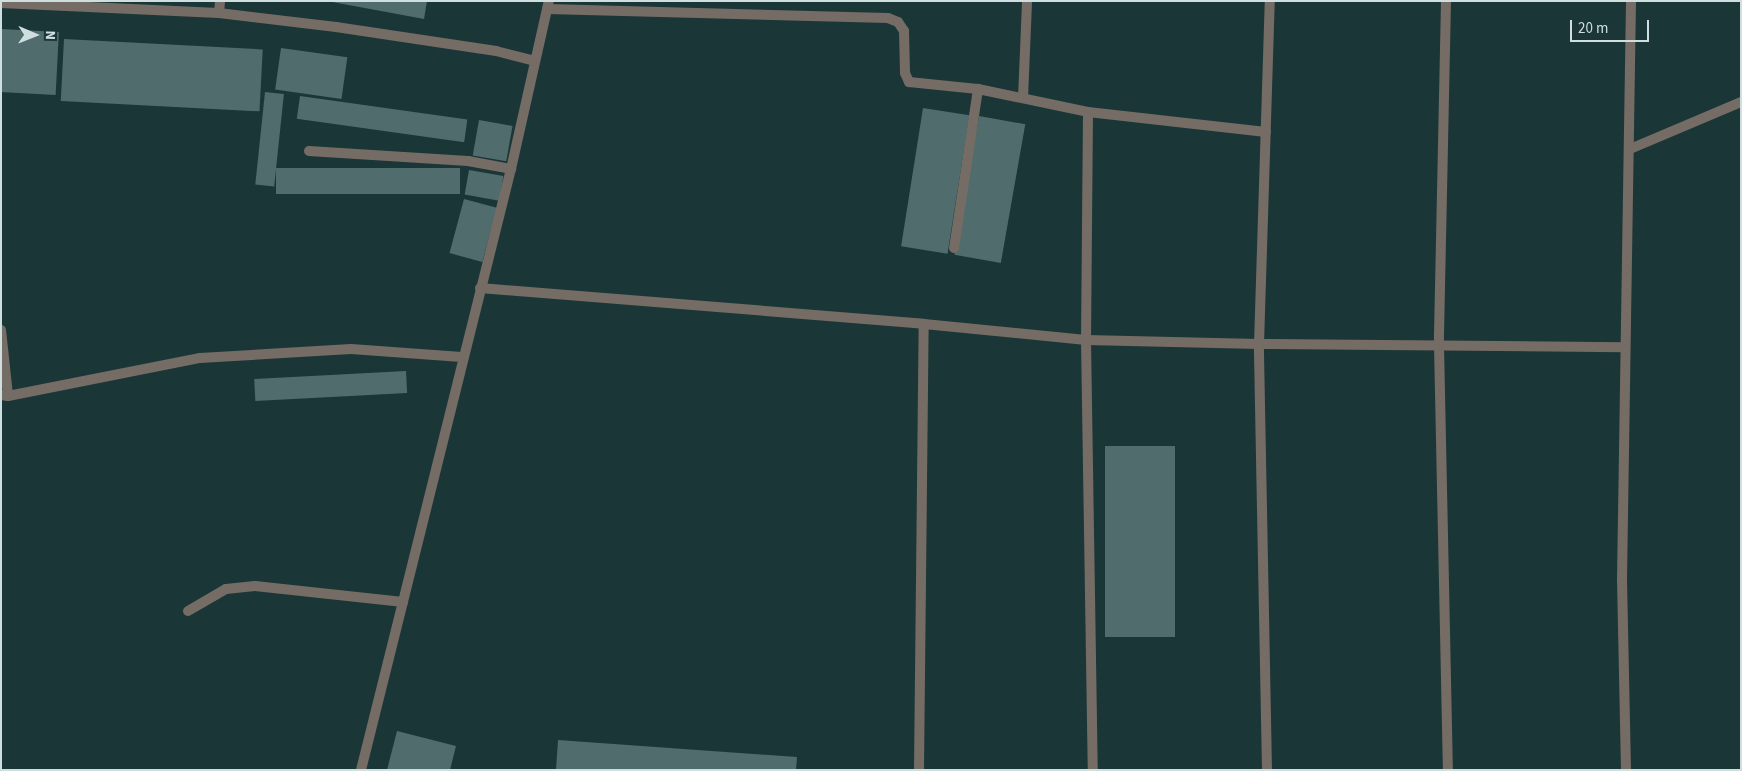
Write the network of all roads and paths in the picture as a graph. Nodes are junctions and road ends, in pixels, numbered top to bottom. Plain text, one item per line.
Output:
1 (220, 1) edge
2 (1027, 1) edge
3 (1270, 1) edge
4 (1446, 1) edge
5 (1631, 1) edge
6 (1, 4) edge
7 (548, 5) edge
8 (220, 14) junction
9 (535, 61) junction
10 (978, 89) junction
11 (1023, 98) junction
12 (1741, 102) edge
13 (1088, 112) junction
14 (1266, 132) junction
15 (1630, 149) junction
16 (309, 152) dead end
17 (511, 169) junction
18 (954, 248) dead end
19 (480, 288) junction
20 (924, 324) junction
21 (1, 330) edge
22 (1086, 340) junction
23 (1259, 344) junction
24 (1439, 345) junction
25 (1625, 346) junction
26 (462, 357) junction
27 (5, 396) edge
28 (403, 602) junction
29 (188, 611) dead end
30 (362, 770) edge
31 (918, 770) edge
32 (1092, 770) edge
33 (1267, 770) edge
34 (1448, 770) edge
35 (1626, 770) edge

1 - 8 street
2 - 11 street
3 - 14 street
4 - 24 street
5 - 15 street
6 - 8 street
7 - 9 street
7 - 10 street
8 - 9 street
9 - 17 street
10 - 11 street
10 - 18 street
11 - 13 street
12 - 15 street
13 - 14 street
13 - 22 street
14 - 23 street
15 - 25 street
16 - 17 street
17 - 19 street
19 - 20 street
19 - 26 street
20 - 22 street
20 - 31 street
21 - 27 street
22 - 23 street
22 - 32 street
23 - 24 street
23 - 33 street
24 - 25 street
24 - 34 street
25 - 35 street
26 - 27 street
26 - 28 street
28 - 29 street
28 - 30 street

